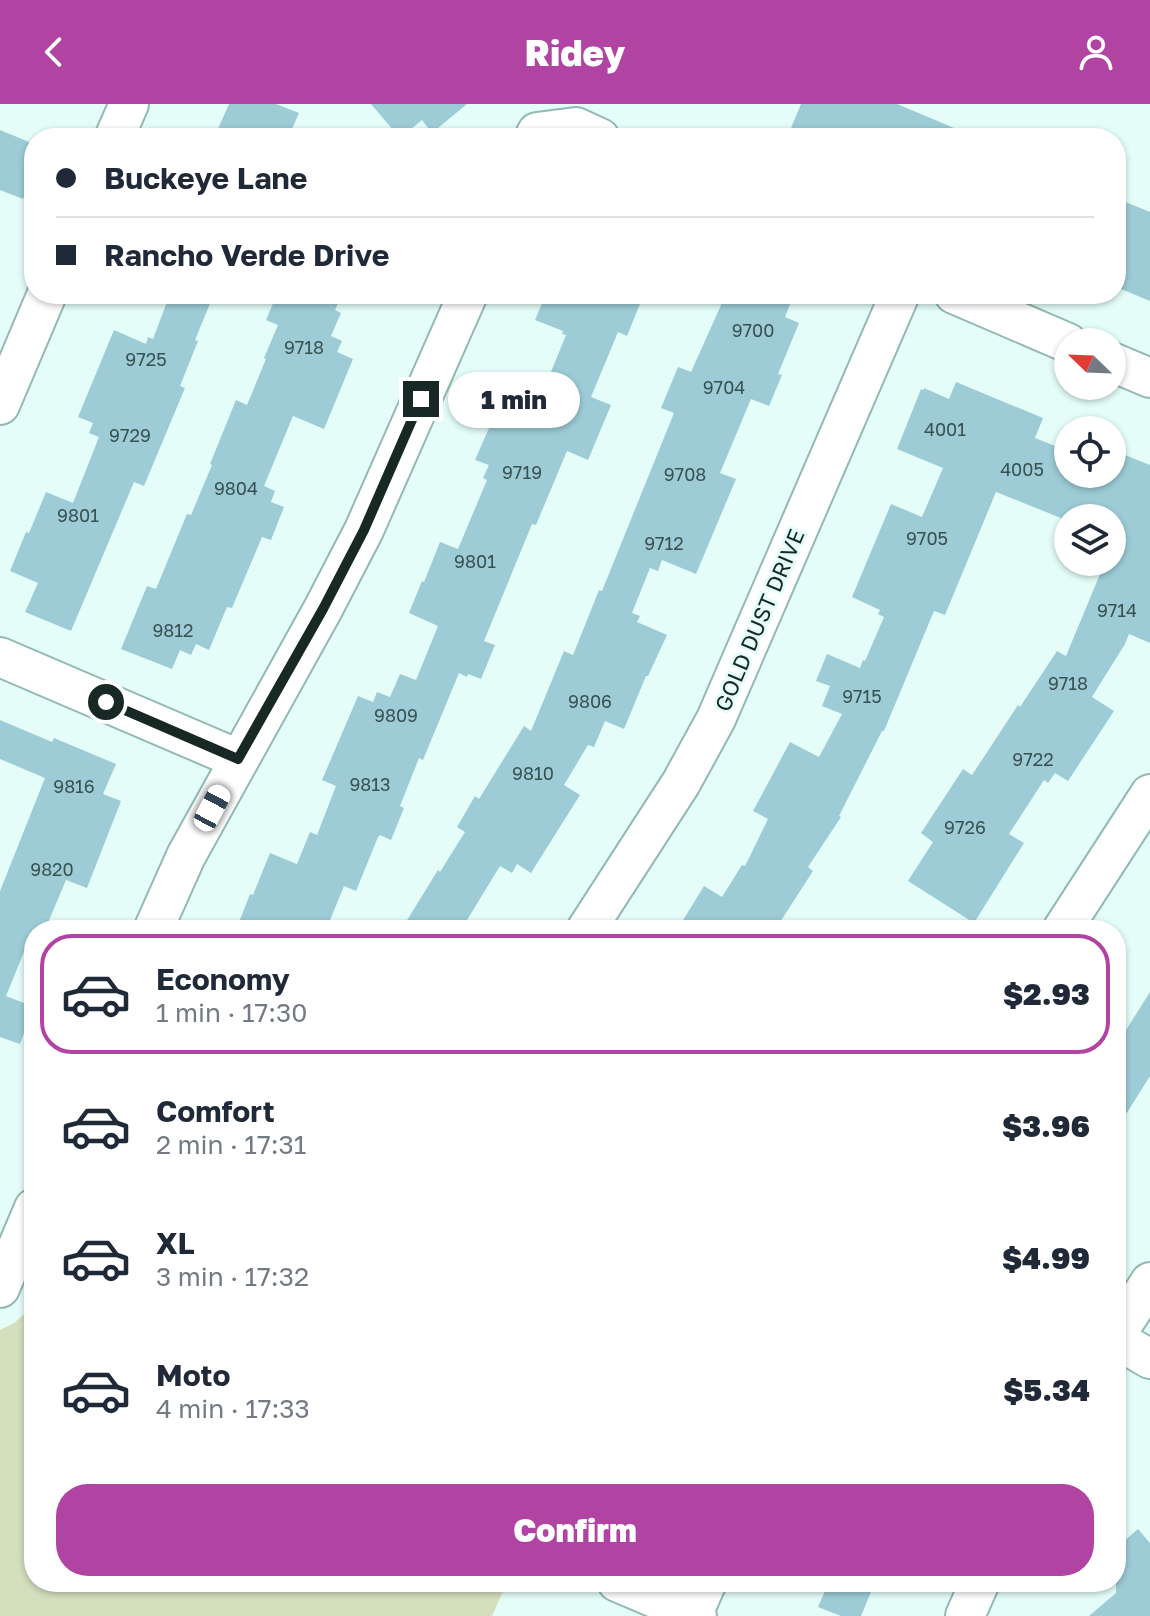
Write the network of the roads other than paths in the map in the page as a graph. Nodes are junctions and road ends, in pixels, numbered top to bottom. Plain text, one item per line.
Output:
1 (129, 104) edge
2 (118, 128) edge
3 (43, 304) edge
4 (464, 304) edge
5 (896, 304) edge
6 (977, 304) edge
7 (1054, 337) edge
8 (1126, 368) edge
9 (1150, 378) edge
10 (0, 405) edge
11 (0, 657) edge
12 (238, 759) junction
13 (1150, 794) edge
14 (157, 920) edge
15 (592, 920) edge
16 (1068, 920) edge
17 (24, 1232) edge
18 (1150, 1282) edge
19 (0, 1288) edge
20 (1126, 1321) edge
21 (1126, 1343) edge
22 (1150, 1359) edge
23 (654, 1592) edge
24 (976, 1592) edge
25 (699, 1604) edge
26 (965, 1616) edge

1 - 2 street
3 - 10 street
4 - 12 street
5 - 15 street, GOLD DUST DRIVE
6 - 7 street
8 - 9 street
11 - 12 street
12 - 14 street
13 - 16 street
17 - 19 street
18 - 20 street
21 - 22 street
23 - 25 street
24 - 26 street

